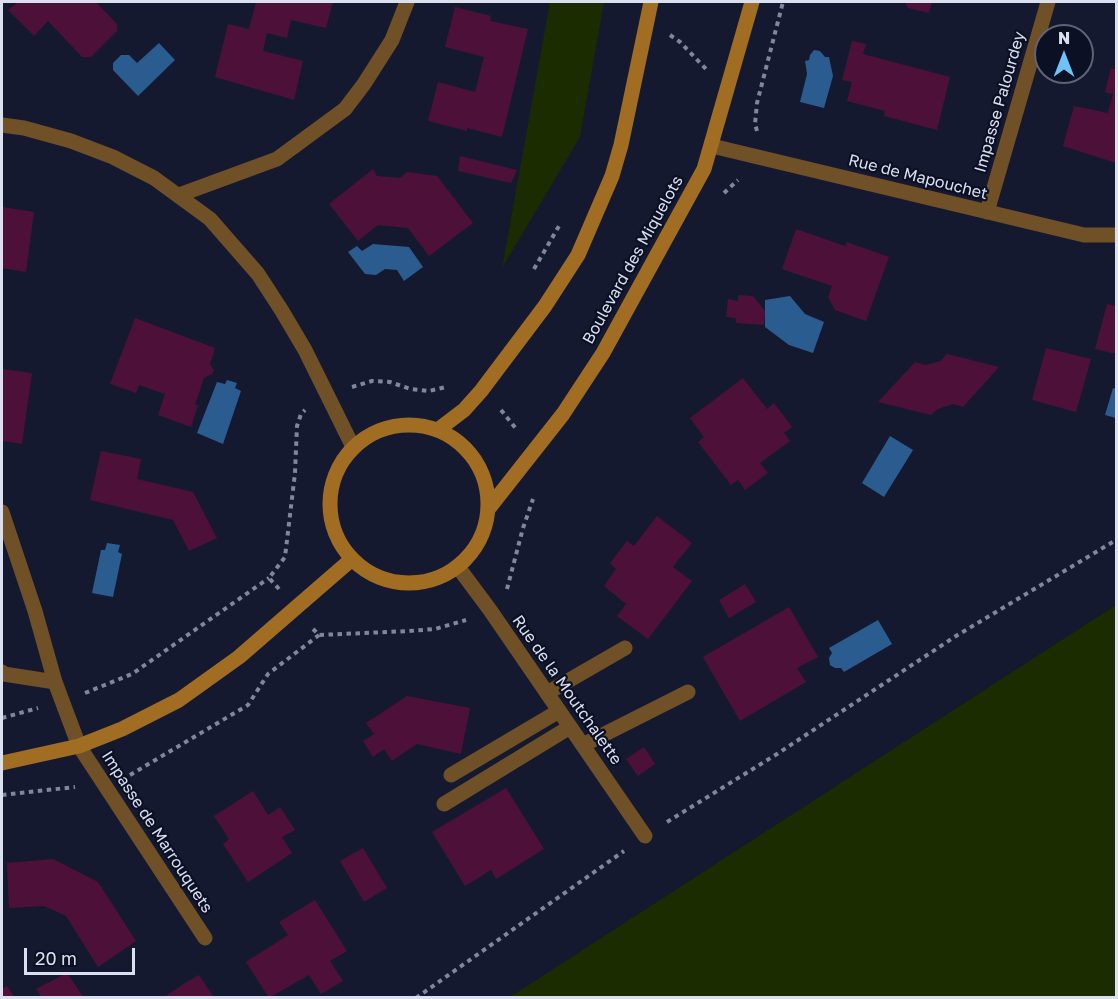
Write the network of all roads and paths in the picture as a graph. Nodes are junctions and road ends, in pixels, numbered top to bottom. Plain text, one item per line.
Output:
1 (406, 2) edge
2 (651, 2) edge
3 (752, 2) edge
4 (1048, 2) edge
5 (647, 23) junction
6 (731, 79) junction
7 (760, 89) dead end
8 (2, 125) edge
9 (712, 146) junction
10 (179, 195) junction
11 (987, 212) junction
12 (1116, 235) edge
13 (481, 391) junction
14 (439, 429) junction
15 (353, 447) junction
16 (535, 449) junction
17 (489, 508) junction
18 (2, 512) edge
19 (1116, 540) edge
20 (352, 559) junction
21 (458, 567) junction
22 (269, 578) dead end
23 (625, 648) dead end
24 (2, 672) edge
25 (55, 682) junction
26 (688, 692) dead end
27 (547, 693) junction
28 (62, 700) junction
29 (559, 711) junction
30 (2, 718) edge
31 (570, 727) junction
32 (583, 745) junction
33 (79, 746) junction
34 (2, 763) edge
35 (452, 775) dead end
36 (444, 804) dead end
37 (645, 836) junction
38 (205, 938) dead end
39 (416, 998) edge

1 - 10 street
2 - 5 main road
3 - 6 main road, Boulevard des Miquelots
4 - 11 street, Impasse Palourdey
5 - 6 path
5 - 13 main road
6 - 7 path
6 - 9 main road, Boulevard des Miquelots
8 - 10 street
9 - 11 street, Rue de Mapouchet
9 - 16 main road, Boulevard des Miquelots
10 - 15 street
11 - 12 street, Rue de Mapouchet
13 - 14 main road
13 - 16 path
14 - 15 main road
14 - 17 main road
15 - 20 main road
16 - 17 main road, Boulevard des Miquelots
17 - 21 main road
18 - 25 street, Impasse de Marrouquets
19 - 37 path
20 - 21 main road
20 - 33 main road
21 - 27 street, Rue de la Moutchalette
22 - 28 path
23 - 27 street
24 - 25 street
25 - 28 street, Impasse de Marrouquets
26 - 32 street
27 - 29 street, Rue de la Moutchalette
28 - 30 path
28 - 33 street, Impasse de Marrouquets
29 - 31 street, Rue de la Moutchalette
29 - 35 street
31 - 32 street, Rue de la Moutchalette
31 - 36 street
32 - 37 street, Rue de la Moutchalette
33 - 34 main road
33 - 38 street, Impasse de Marrouquets
37 - 39 path

